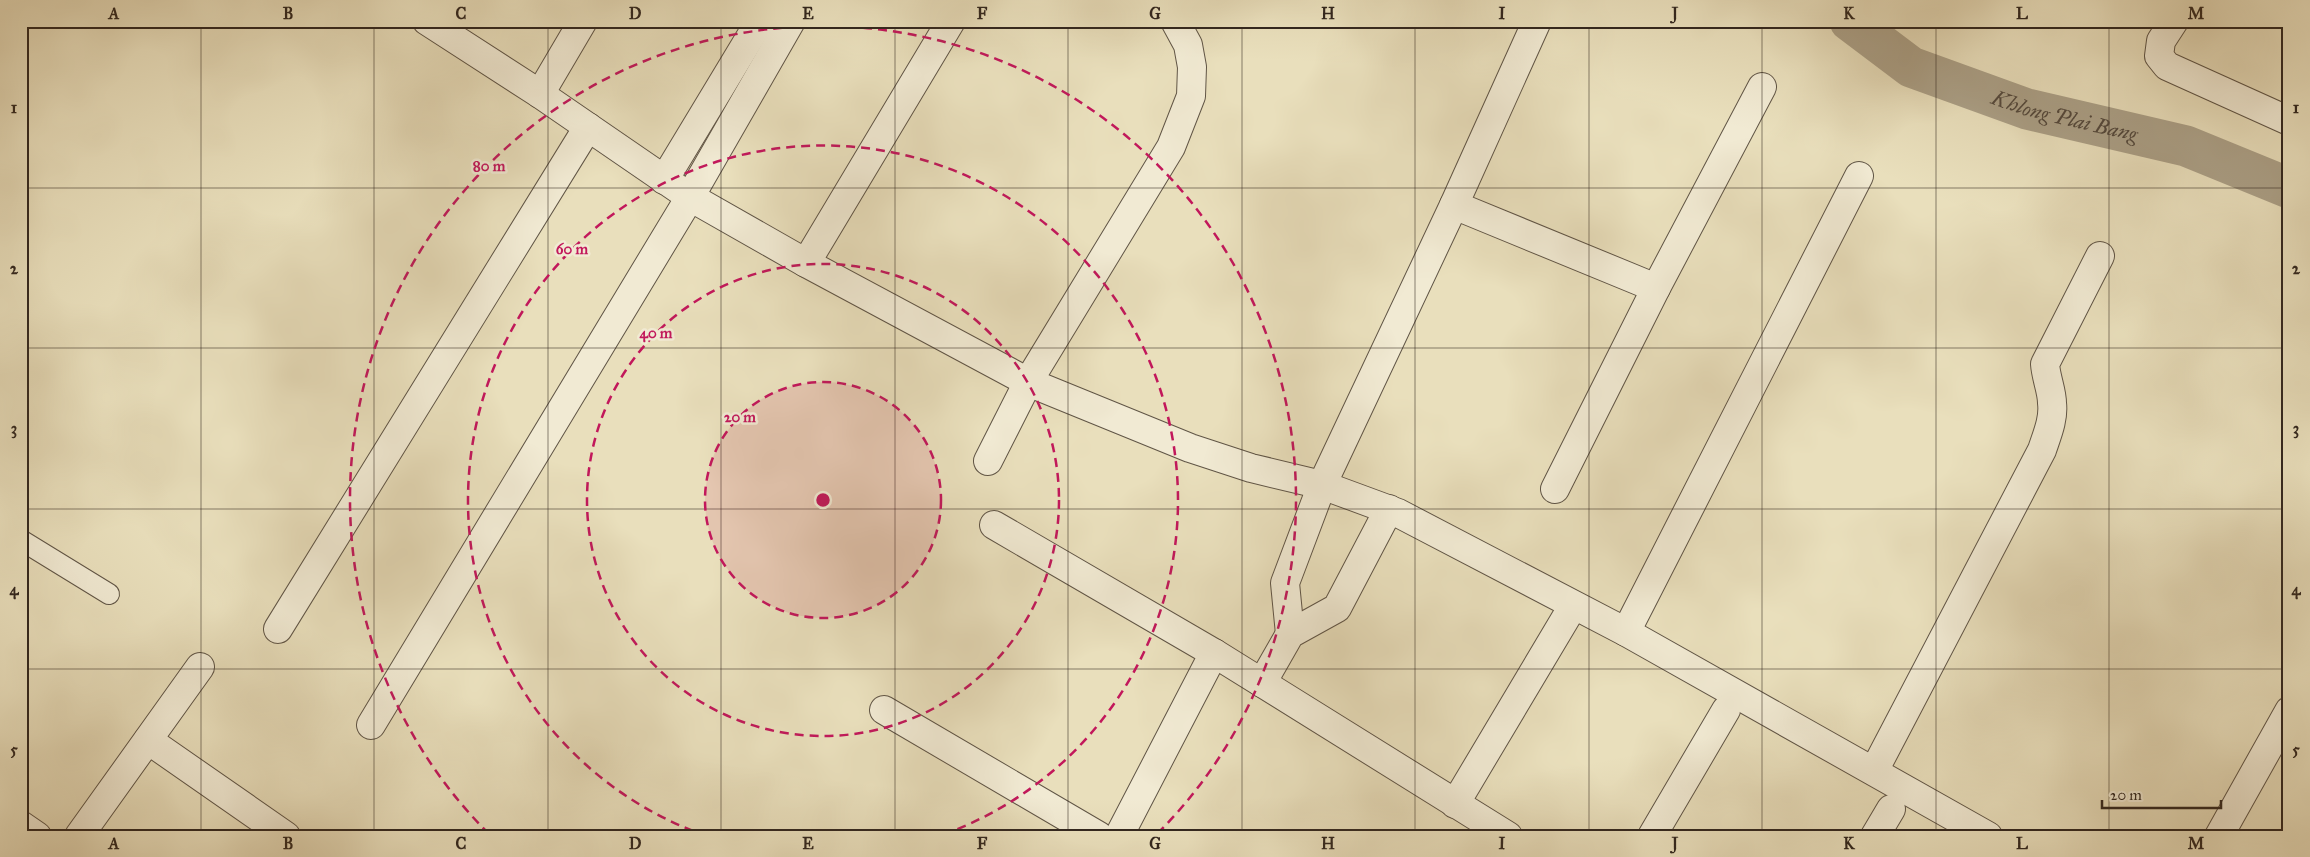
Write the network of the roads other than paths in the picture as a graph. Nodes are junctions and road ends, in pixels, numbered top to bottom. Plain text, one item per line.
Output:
1 (427, 21) edge
2 (583, 21) edge
3 (760, 21) edge
4 (791, 21) edge
5 (952, 21) edge
6 (1175, 21) edge
7 (1537, 21) edge
8 (2174, 21) edge
9 (1762, 87) dead end
10 (540, 94) junction
11 (2289, 122) edge
12 (588, 127) junction
13 (1859, 176) dead end
14 (664, 180) junction
15 (690, 197) junction
16 (1454, 205) junction
17 (2100, 256) dead end
18 (806, 262) junction
19 (1656, 288) junction
20 (1028, 382) junction
21 (988, 461) dead end
22 (1322, 485) junction
23 (1555, 489) dead end
24 (1389, 509) junction
25 (994, 525) dead end
26 (21, 540) edge
27 (109, 594) dead end
28 (1567, 616) dead end
29 (278, 629) dead end
30 (1626, 632) junction
31 (1290, 634) junction
32 (1214, 654) junction
33 (200, 667) dead end
34 (1262, 683) junction
35 (884, 710) dead end
36 (1726, 710) dead end
37 (2289, 711) edge
38 (371, 725) dead end
39 (148, 740) junction
40 (1874, 771) junction
41 (1455, 804) junction
42 (1891, 809) dead end
43 (21, 825) edge
44 (38, 836) edge
45 (79, 836) edge
46 (286, 836) edge
47 (1099, 836) edge
48 (1119, 836) edge
49 (1508, 836) edge
50 (1652, 836) edge
51 (1875, 836) edge
52 (1988, 836) edge
53 (2219, 836) edge

1 - 10 street
2 - 10 street
3 - 14 street
4 - 15 street
5 - 18 street
6 - 20 street
7 - 16 street
8 - 11 street
9 - 19 street
10 - 12 street
12 - 14 street
12 - 29 street
13 - 30 street
14 - 15 street
15 - 18 street
15 - 38 street
16 - 19 street
16 - 22 street
17 - 40 street
18 - 20 street
19 - 23 street
20 - 21 street
20 - 22 street
22 - 24 street
22 - 31 street
24 - 30 street
24 - 31 street
25 - 32 street
26 - 27 lane
28 - 41 street
30 - 40 street
31 - 34 street
32 - 34 street
32 - 48 street
33 - 39 street
34 - 41 street
35 - 47 street
36 - 50 street
37 - 53 street
39 - 45 street
39 - 46 street
40 - 52 street
41 - 49 street
42 - 51 street
43 - 44 street

